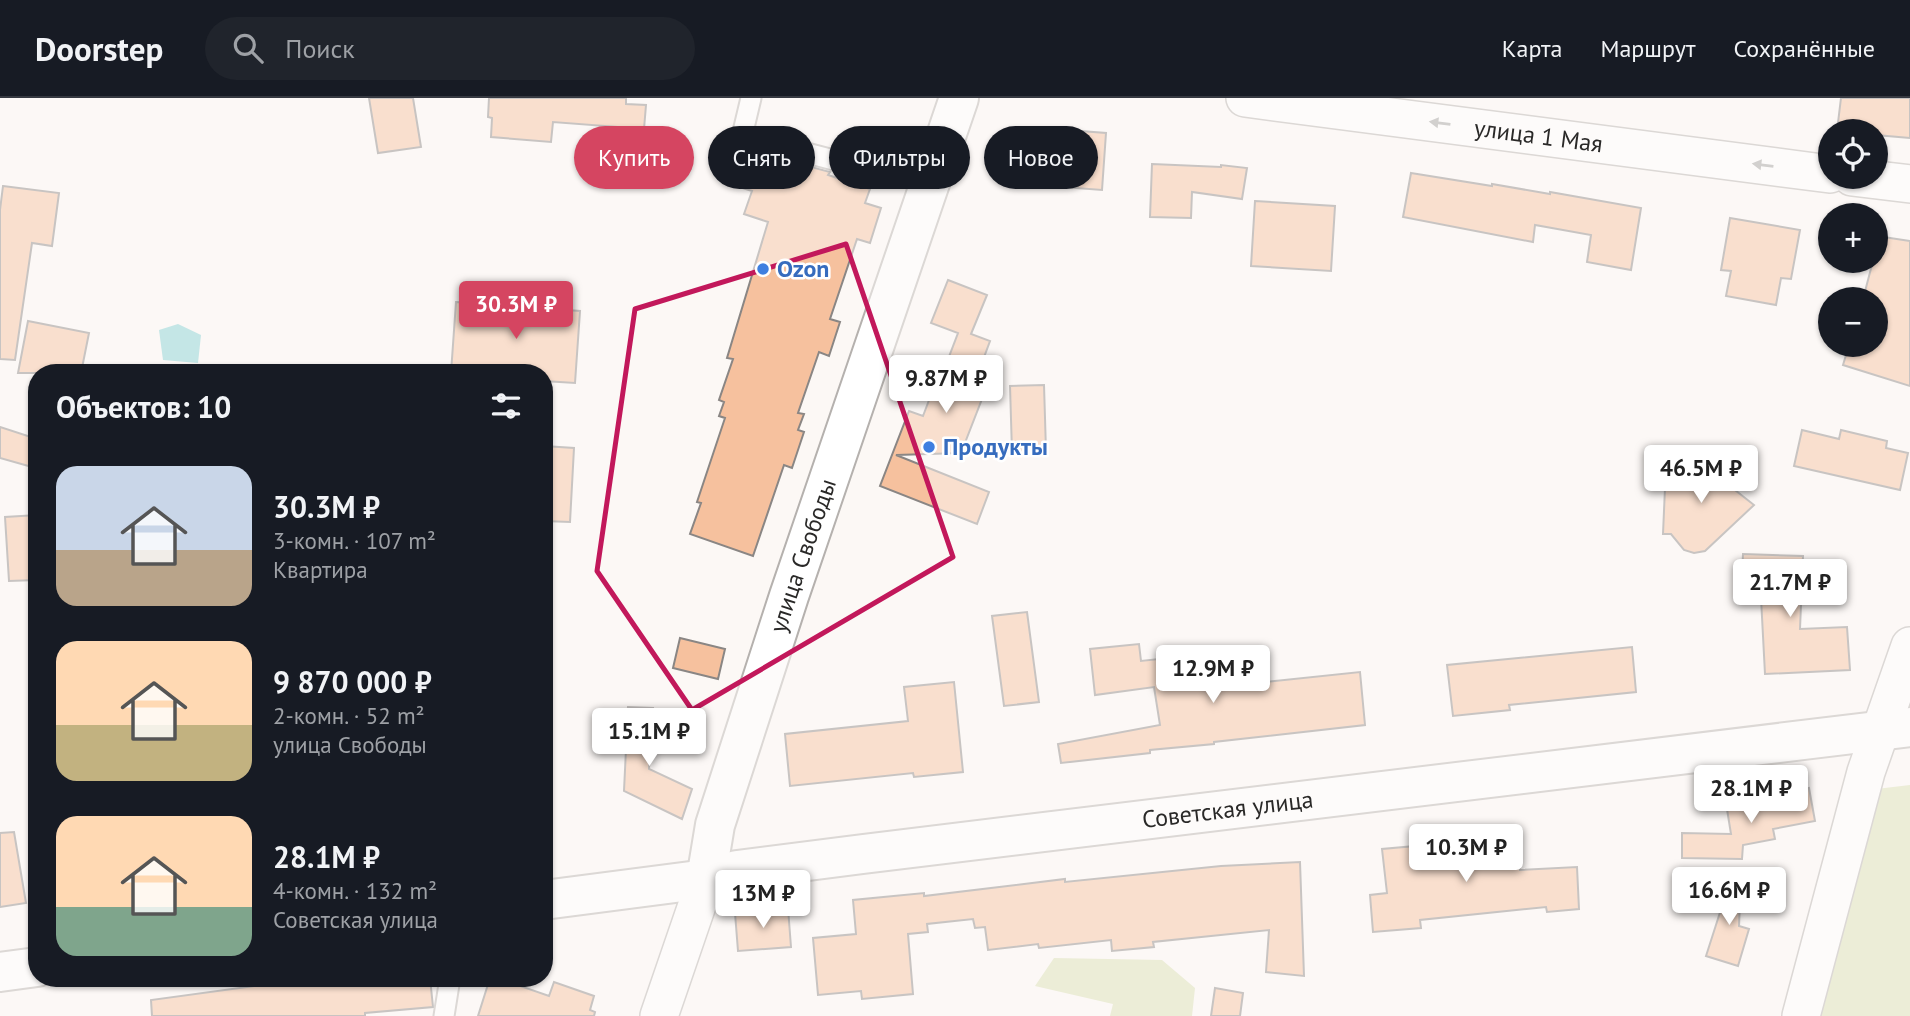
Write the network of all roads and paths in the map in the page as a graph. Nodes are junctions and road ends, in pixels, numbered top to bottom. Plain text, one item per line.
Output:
1 (751, 98) edge
2 (959, 98) edge
3 (1245, 98) edge
4 (829, 159) edge
5 (1818, 172) edge
6 (1888, 181) edge
7 (1910, 184) edge
8 (1910, 646) edge
9 (1895, 729) edge
10 (706, 879) junction
11 (553, 899) edge
12 (28, 968) edge
13 (0, 972) edge
14 (449, 987) edge
15 (444, 1016) edge
16 (659, 1016) edge
17 (1801, 1016) edge

1 - 4 lane
2 - 10 street, улица Свободы
5 -> 3 street, улица 1 Мая
6 - 7 street
8 - 9 street
9 - 10 street, Советская улица
9 - 17 street
10 - 11 street, Советская улица
10 - 16 street, улица Свободы
12 - 13 street
14 - 15 lane

